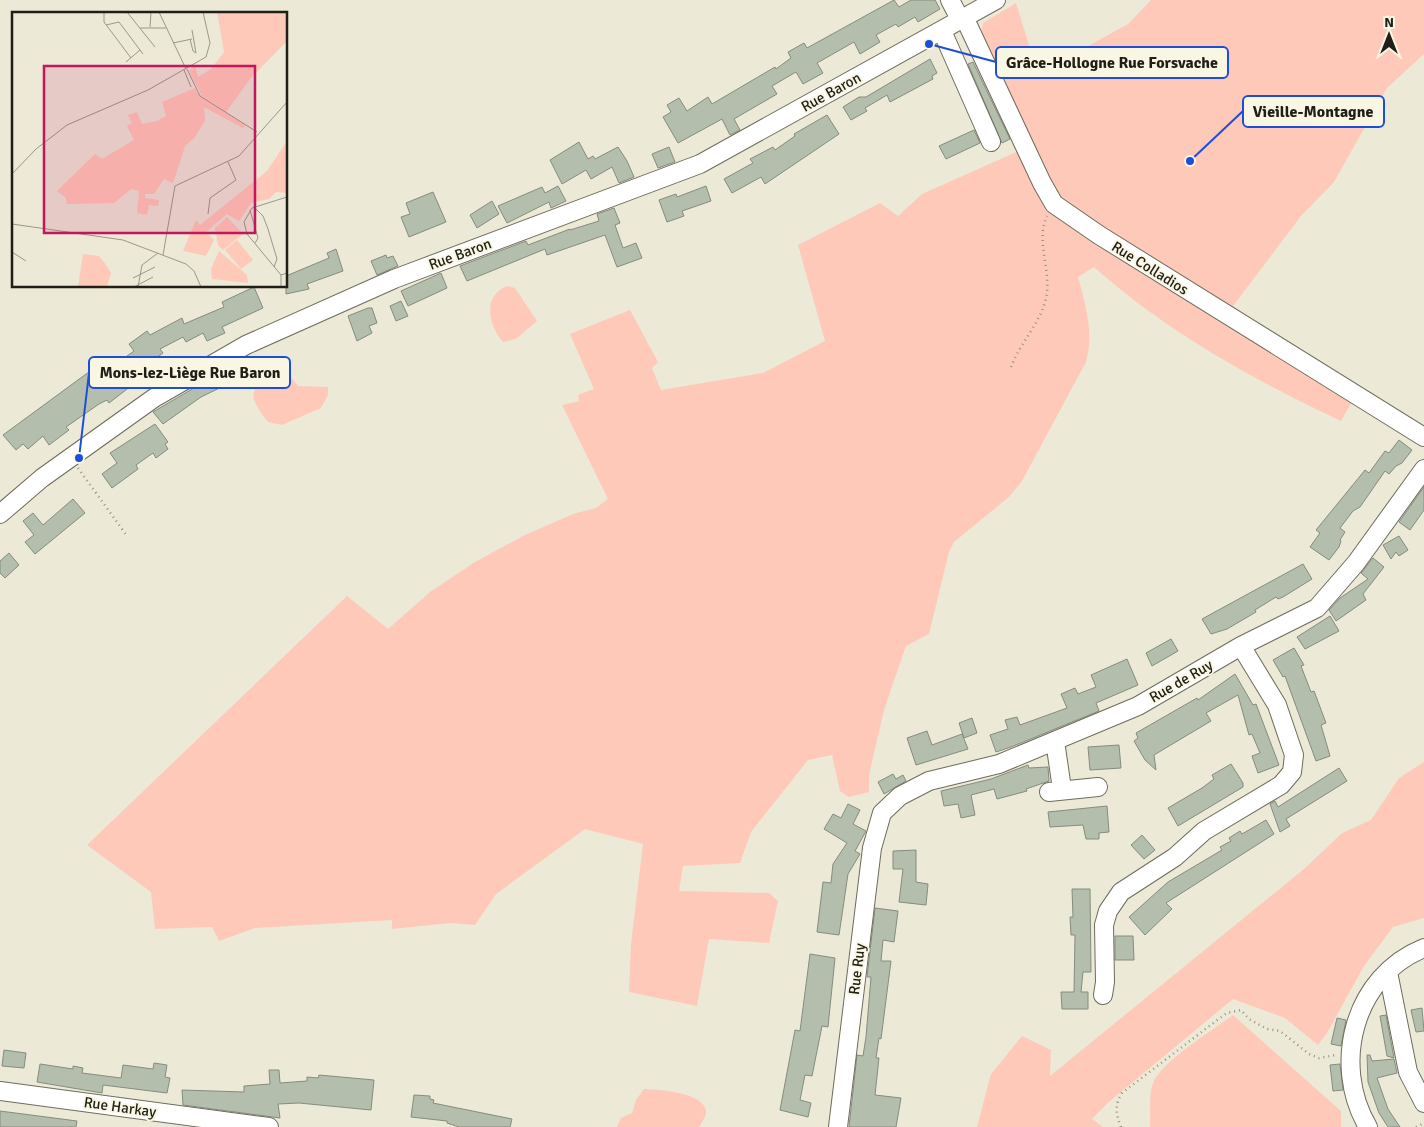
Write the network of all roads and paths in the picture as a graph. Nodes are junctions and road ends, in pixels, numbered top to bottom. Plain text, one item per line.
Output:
1 (950, 0) edge
2 (996, 0) edge
3 (963, 20) junction
4 (942, 31) junction
5 (991, 142) dead end
6 (1054, 204) junction
7 (1011, 367) dead end
8 (1424, 437) edge
9 (71, 457) junction
10 (1424, 469) edge
11 (0, 514) edge
12 (127, 536) dead end
13 (1242, 646) junction
14 (1055, 741) junction
15 (1098, 787) dead end
16 (882, 813) joint
17 (1422, 951) edge
18 (1388, 972) junction
19 (1103, 995) dead end
20 (1350, 1053) junction
21 (0, 1091) edge
22 (1424, 1103) edge
23 (1424, 1123) edge
24 (269, 1127) edge
25 (838, 1127) edge
26 (1121, 1127) edge
27 (1368, 1127) edge
28 (1416, 1127) edge

1 - 3 street, Rue Colladios
2 - 3 street, Rue Baron
3 - 4 street, Rue Baron
3 - 6 street, Rue Colladios
4 - 5 street
4 - 9 street, Rue Baron
6 - 7 path
6 - 8 street, Rue Colladios
9 - 11 street, Rue Baron
9 - 12 path
10 - 13 street, Rue de Ruy
13 - 14 street, Rue de Ruy
13 - 19 street
14 - 15 street
14 - 16 street, Rue de Ruy
16 - 25 street, Rue Ruy
17 - 18 street
18 - 20 street
18 - 22 street
20 - 26 path
20 - 27 street
21 - 24 street, Rue Harkay
23 - 28 path

